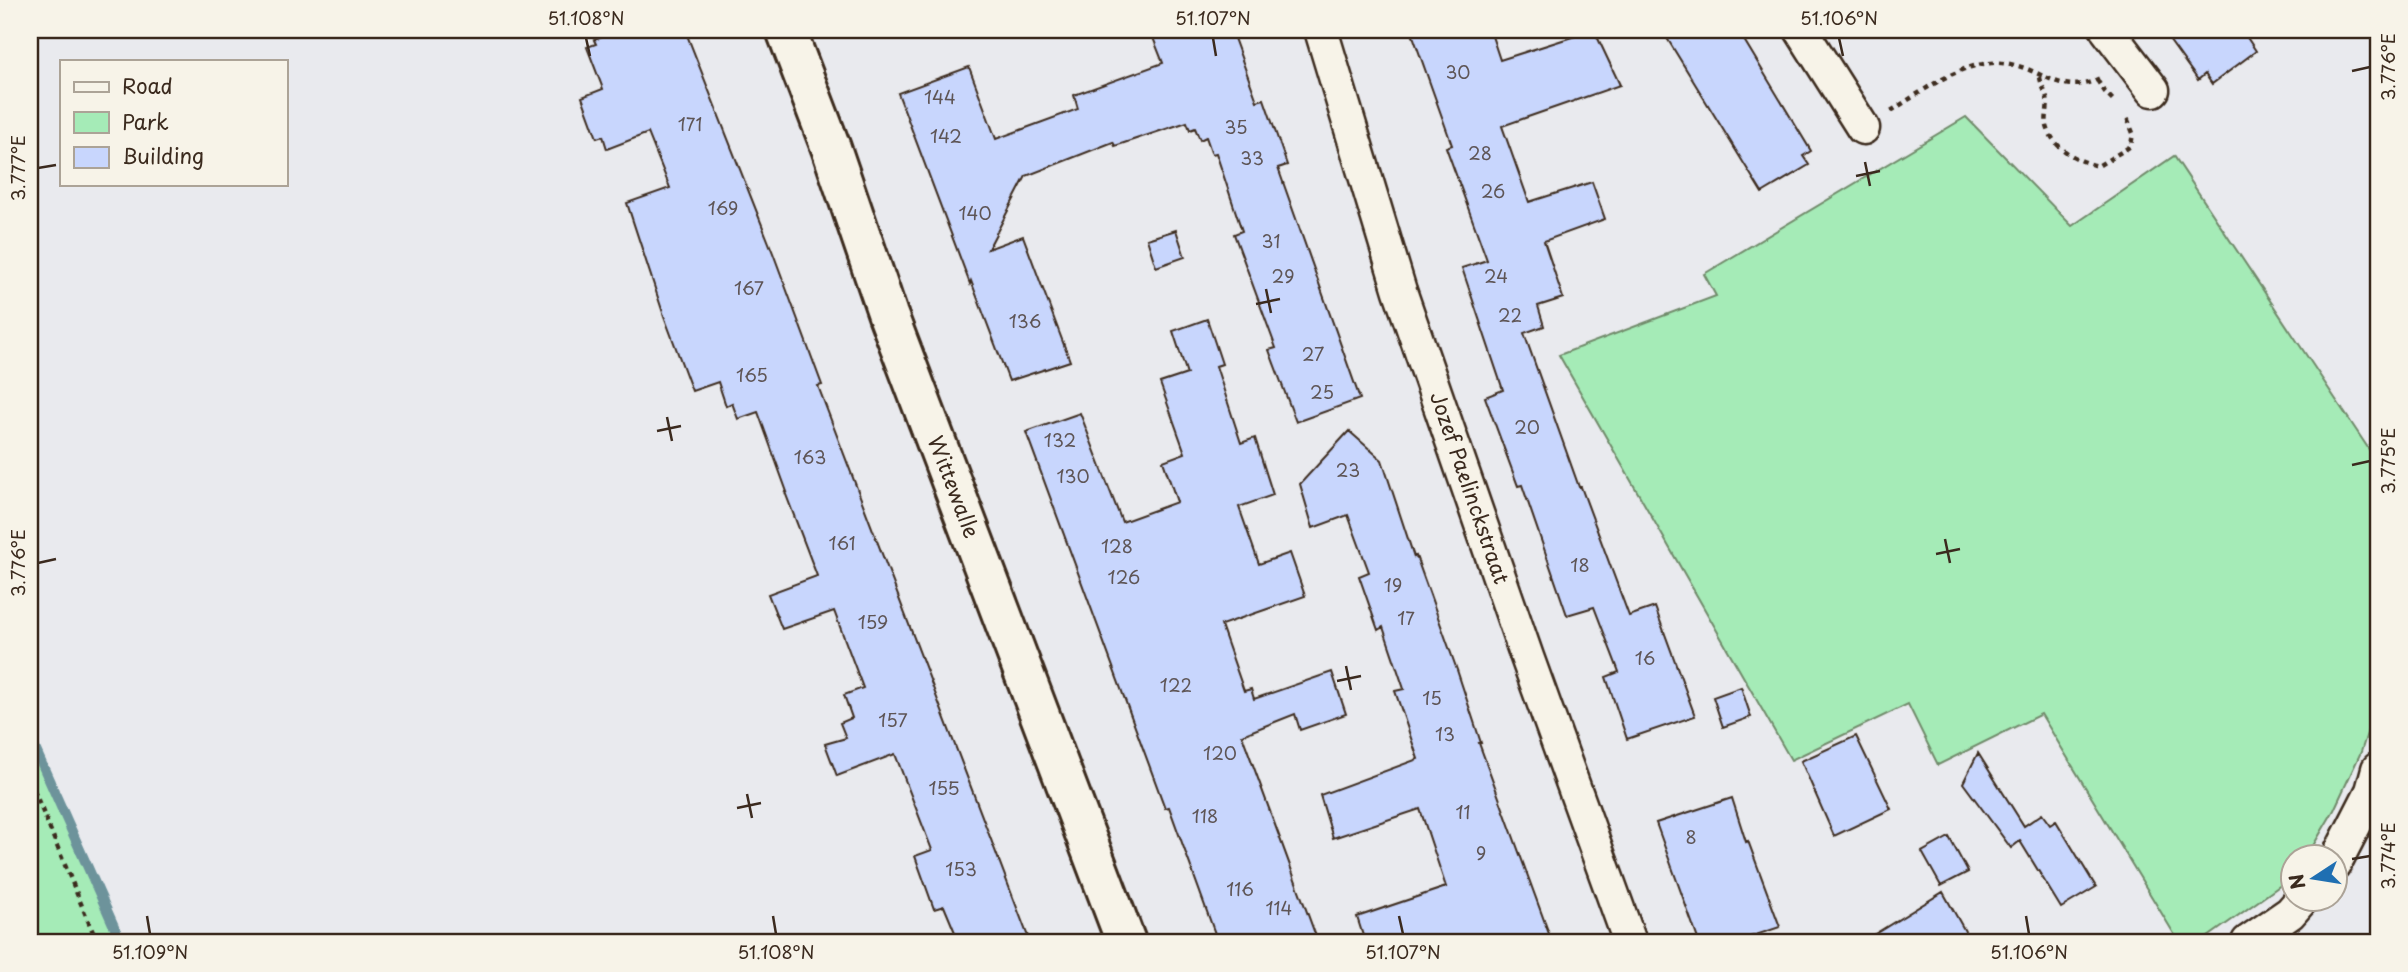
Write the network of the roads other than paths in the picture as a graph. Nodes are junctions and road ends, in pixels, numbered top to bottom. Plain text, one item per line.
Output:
1 (786, 30) edge
2 (1321, 30) edge
3 (1801, 30) edge
4 (2107, 30) edge
5 (2152, 90) dead end
6 (1863, 128) road end
7 (2376, 787) edge
8 (2346, 842) edge
9 (2291, 912) edge
10 (1126, 942) edge
11 (1630, 942) edge
12 (2248, 942) edge

1 - 10 street, Wittewalle
2 - 11 street, Jozef Paelinckstraat
3 - 6 street
4 - 5 street
7 - 8 street
9 - 12 street

